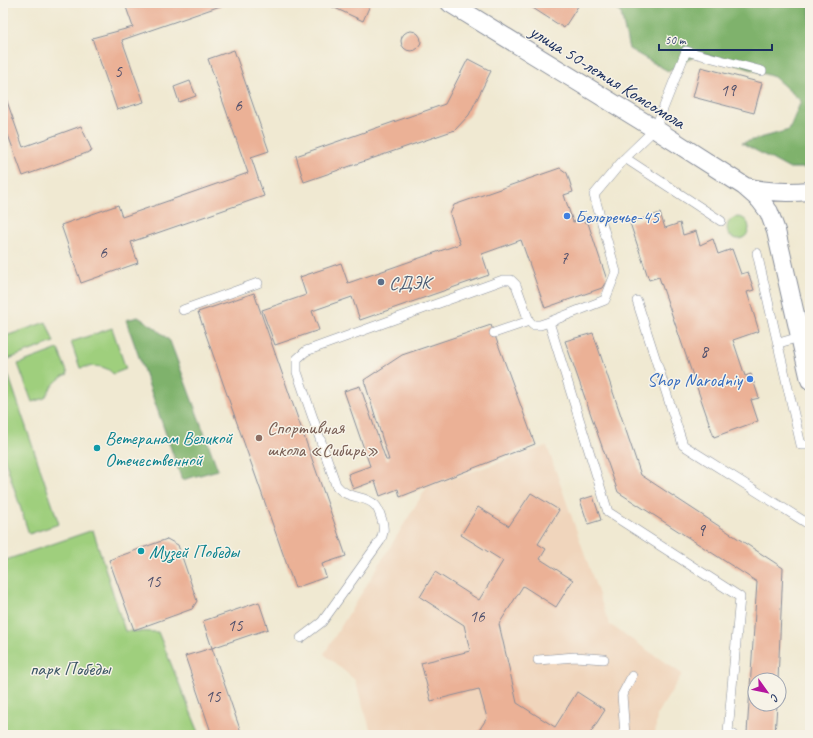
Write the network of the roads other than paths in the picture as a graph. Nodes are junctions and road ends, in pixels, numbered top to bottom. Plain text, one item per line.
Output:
1 (450, 3) edge
2 (762, 71) dead end
3 (655, 129) junction
4 (625, 158) junction
5 (744, 186) junction
6 (810, 191) edge
7 (721, 221) dead end
8 (776, 231) junction
9 (757, 253) dead end
10 (258, 283) dead end
11 (637, 301) dead end
12 (183, 310) dead end
13 (529, 321) junction
14 (549, 322) junction
15 (494, 332) dead end
16 (806, 336) edge
17 (779, 343) junction
18 (810, 380) edge
19 (810, 445) edge
20 (810, 525) edge
21 (301, 638) dead end
22 (604, 659) dead end
23 (538, 660) dead end
24 (632, 676) dead end
25 (625, 735) edge
26 (734, 735) edge

1 - 3 street, улица 50-летия Комсомола
2 - 3 lane
3 - 4 lane
3 - 5 street, улица 50-летия Комсомола
4 - 7 lane
4 - 14 lane
5 - 6 street
5 - 8 street
6 - 8 street
8 - 16 street
9 - 17 lane
10 - 12 lane
11 - 20 lane
13 - 14 lane
13 - 15 lane
13 - 21 lane
14 - 26 lane
16 - 17 lane
16 - 18 street
17 - 19 lane
22 - 23 lane
24 - 25 lane

